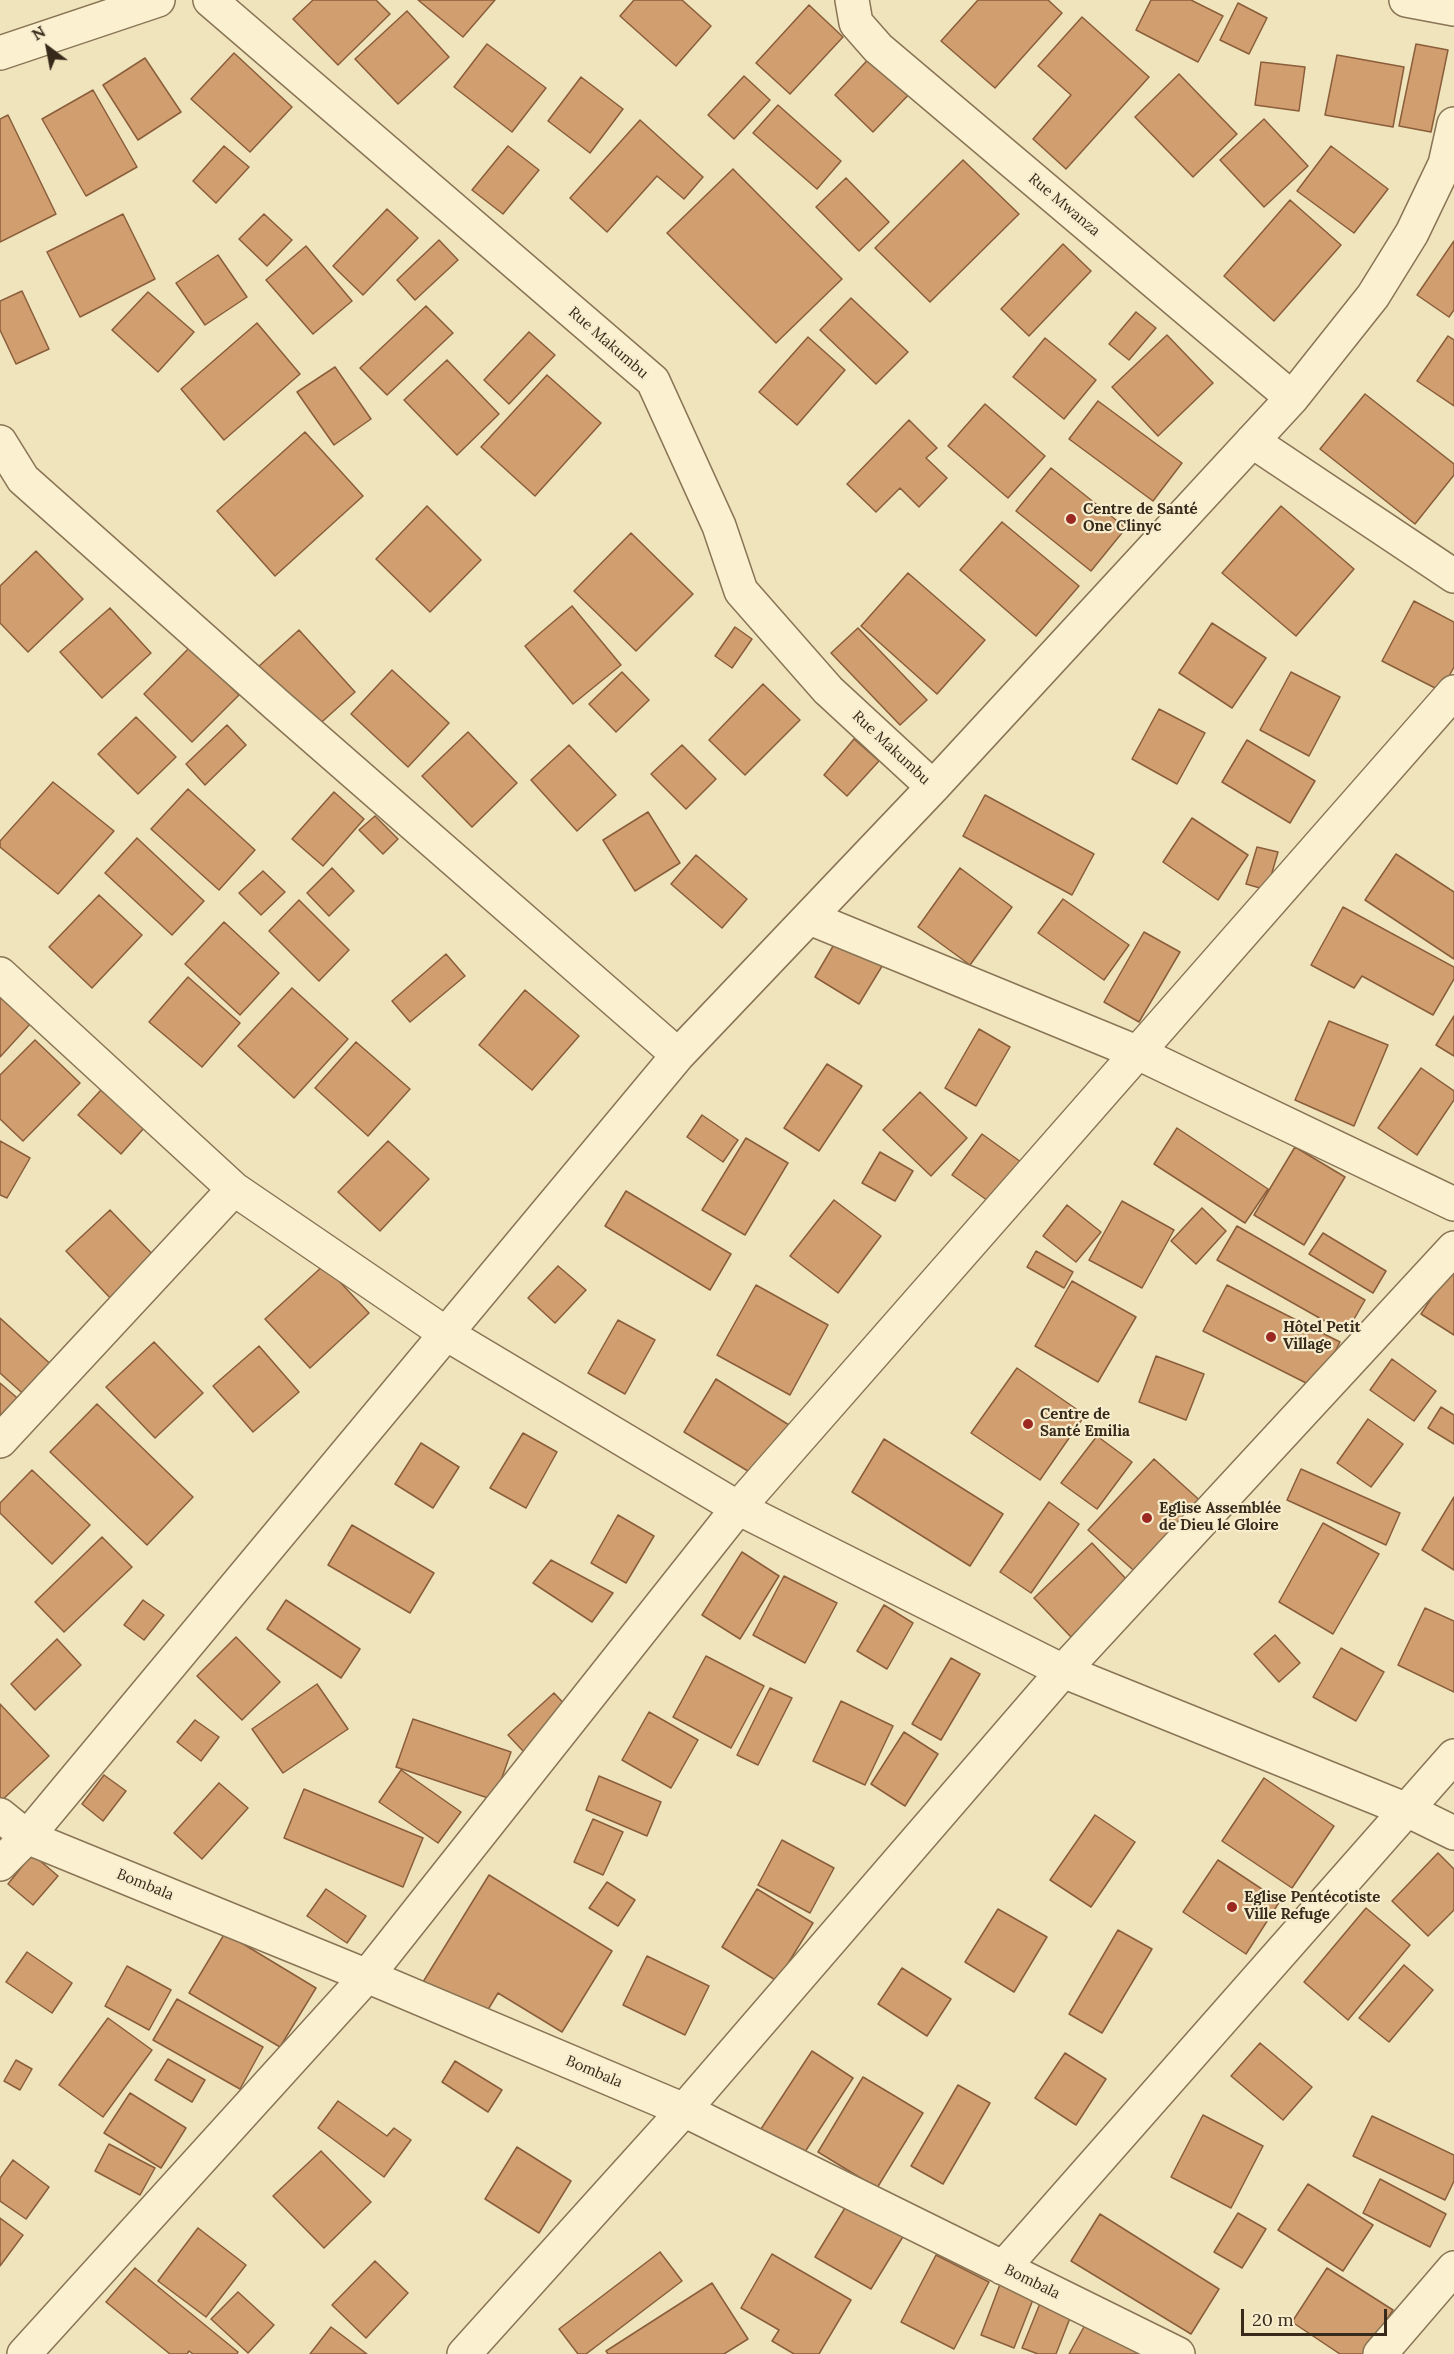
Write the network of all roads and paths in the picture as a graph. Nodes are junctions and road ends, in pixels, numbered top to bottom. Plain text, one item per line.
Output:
1 (158, 0) edge
2 (210, 0) edge
3 (852, 0) edge
4 (1406, 0) edge
5 (1454, 9) edge
6 (0, 53) edge
7 (1454, 124) edge
8 (1292, 398) junction
9 (1252, 441) junction
10 (0, 442) edge
11 (1454, 576) edge
12 (1454, 692) edge
13 (933, 788) junction
14 (810, 918) junction
15 (0, 974) edge
16 (1136, 1052) junction
17 (678, 1055) junction
18 (234, 1189) junction
19 (1454, 1204) edge
20 (1454, 1248) edge
21 (445, 1333) junction
22 (0, 1441) edge
23 (738, 1508) junction
24 (1063, 1671) junction
25 (1454, 1756) edge
26 (1407, 1810) junction
27 (0, 1815) edge
28 (1454, 1833) edge
29 (27, 1837) junction
30 (0, 1864) edge
31 (367, 1976) junction
32 (684, 2110) junction
33 (1003, 2268) junction
34 (1454, 2268) edge
35 (24, 2354) edge
36 (464, 2354) edge
37 (1178, 2354) edge
38 (1380, 2354) edge

1 - 6 street
2 - 13 street, Rue Makumbu
3 - 8 street, Rue Mwanza
4 - 5 street
7 - 8 street
8 - 9 street
9 - 11 street
9 - 13 street
10 - 17 street
12 - 16 street
13 - 14 street
14 - 16 street
14 - 17 street
15 - 18 street
16 - 19 street
16 - 23 street
17 - 21 street
18 - 21 street
18 - 22 street
20 - 24 street
21 - 23 street
21 - 29 street
23 - 24 street
23 - 31 street
24 - 26 street
24 - 32 street
25 - 26 street
26 - 28 street
26 - 33 street
27 - 29 street, Bombala
29 - 30 street
29 - 31 street, Bombala
31 - 32 street, Bombala
31 - 35 street
32 - 33 street, Bombala
32 - 36 street
33 - 37 street, Bombala
34 - 38 street

